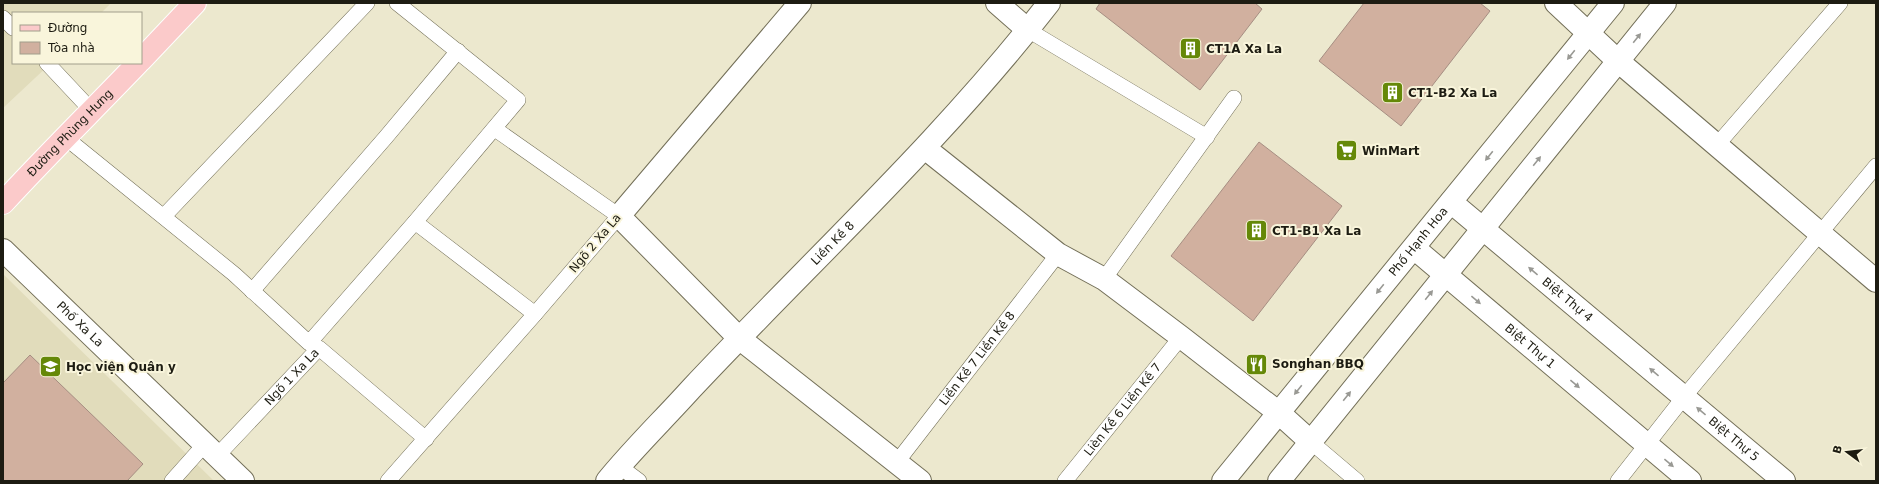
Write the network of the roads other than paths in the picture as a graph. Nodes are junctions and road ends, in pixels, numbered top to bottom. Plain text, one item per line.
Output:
1 (195, 3) edge
2 (367, 3) edge
3 (397, 3) edge
4 (800, 3) edge
5 (997, 3) edge
6 (1049, 3) edge
7 (1556, 3) edge
8 (1613, 3) edge
9 (1665, 3) edge
10 (1840, 3) edge
11 (1028, 30) junction
12 (1588, 34) junction
13 (458, 51) junction
14 (142, 59) edge
15 (1618, 61) junction
16 (48, 64) edge
17 (137, 64) edge
18 (1234, 98) dead end
19 (92, 111) junction
20 (495, 129) junction
21 (1207, 137) junction
22 (66, 138) junction
23 (1717, 145) junction
24 (926, 149) junction
25 (1876, 166) edge
26 (1451, 202) junction
27 (3, 203) edge
28 (164, 216) junction
29 (619, 216) junction
30 (415, 222) junction
31 (1483, 229) junction
32 (1820, 232) junction
33 (1414, 248) junction
34 (3, 250) edge
35 (1058, 254) junction
36 (1446, 275) junction
37 (1104, 279) junction
38 (1876, 281) edge
39 (252, 291) junction
40 (536, 314) junction
41 (1181, 337) junction
42 (739, 338) junction
43 (1684, 397) junction
44 (1279, 413) junction
45 (426, 439) junction
46 (1311, 442) junction
47 (1647, 445) junction
48 (211, 450) junction
49 (897, 462) junction
50 (613, 473) edge
51 (172, 481) edge
52 (244, 481) edge
53 (388, 481) edge
54 (639, 481) edge
55 (920, 481) edge
56 (1065, 481) edge
57 (1223, 481) edge
58 (1279, 481) edge
59 (1357, 481) edge
60 (1618, 481) edge
61 (1690, 481) edge
62 (1784, 481) edge

1 - 14 main road
2 - 28 lane
3 - 13 lane
4 - 29 street, Ngõ 2 Xa La
5 - 11 street
6 - 11 street, Liền Kề 8
7 - 12 street
8 - 12 street, Phố Hạnh Hoa
15 -> 9 street
10 - 23 lane
11 - 21 lane
11 - 24 street, Liền Kề 8
12 - 15 street
12 -> 26 street, Phố Hạnh Hoa
13 - 20 lane
13 - 39 lane
15 - 23 street
31 -> 15 street
16 - 19 lane
17 - 19 main road, Đường Phùng Hưng
18 - 21 lane
19 - 22 main road, Đường Phùng Hưng
20 - 29 lane
20 - 30 lane
21 - 37 lane
22 - 27 main road, Đường Phùng Hưng
22 - 28 lane
23 - 32 street
24 - 35 street
24 - 42 street, Liền Kề 8
25 - 32 lane
26 - 31 street, Biệt Thự 4
26 - 33 street, Phố Hạnh Hoa
28 - 39 lane
29 - 40 lane, Ngõ 2 Xa La
29 - 42 street
30 - 39 lane
30 - 40 lane
31 - 36 street
43 -> 31 street, Biệt Thự 4
32 - 38 street
32 - 43 lane
33 - 36 street, Biệt Thự 1
33 -> 44 street, Phố Hạnh Hoa
34 - 48 street, Phố Xa La
35 - 37 street
35 - 49 lane, Liền Kề 7 Liền Kề 8
46 -> 36 street
36 -> 47 street, Biệt Thự 1
37 - 41 street
40 - 45 lane, Ngõ 2 Xa La
41 - 44 street
41 - 56 lane, Lièn Kề 6 Liền Kề 7
42 - 49 street
42 - 50 street, Liền Kề 8
43 - 47 lane
62 -> 43 street, Biệt Thự 5
44 - 46 street
44 - 57 street, Phố Hạnh Hoa
45 - 48 lane, Ngõ 1 Xa La
45 - 53 lane, Ngõ 2 Xa La
46 - 58 street
46 - 59 lane
47 - 60 lane
47 -> 61 street, Biệt Thự 1
48 - 51 lane
48 - 52 street, Phố Xa La
49 - 55 street
50 - 54 lane

